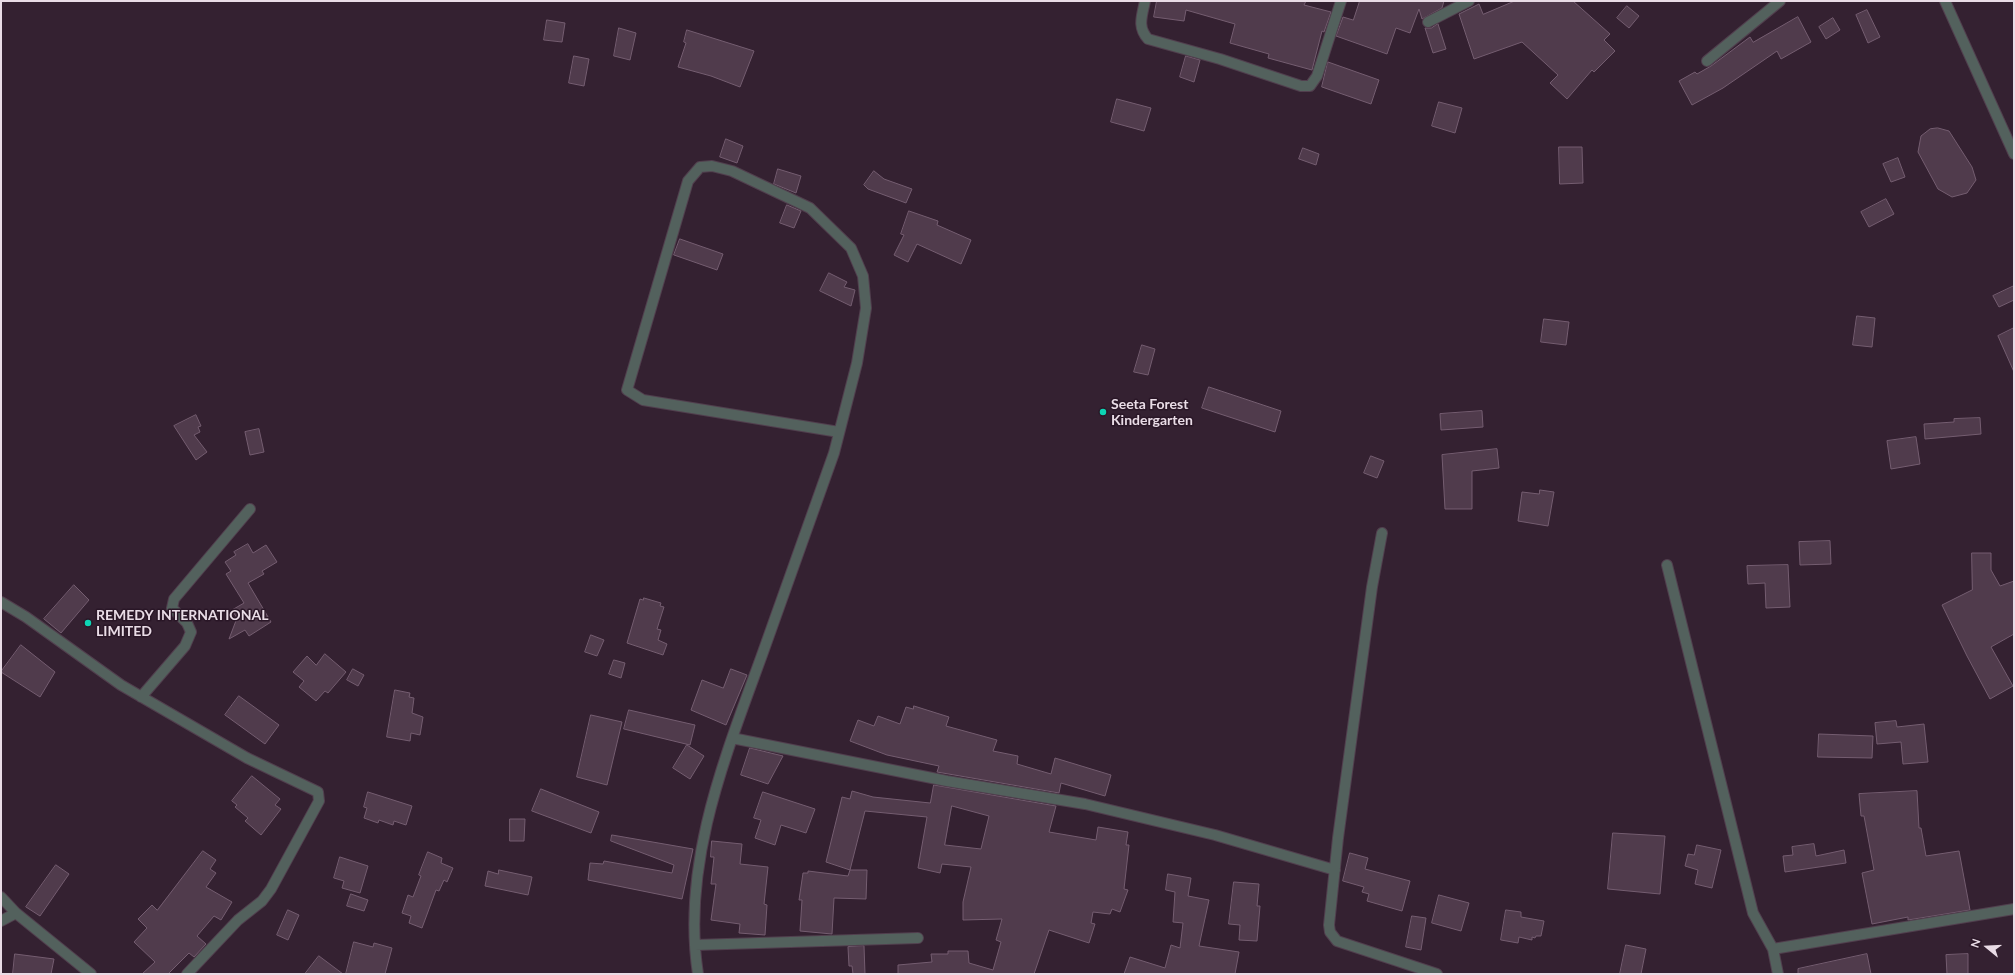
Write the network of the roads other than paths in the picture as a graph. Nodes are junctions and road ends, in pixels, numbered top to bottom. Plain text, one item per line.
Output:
1 (1145, 1) edge
2 (1341, 1) edge
3 (1469, 1) edge
4 (1780, 1) edge
5 (1945, 1) edge
6 (1428, 22) dead end
7 (1706, 61) dead end
8 (2014, 154) edge
9 (839, 432) junction
10 (250, 509) dead end
11 (1382, 533) dead end
12 (1667, 565) dead end
13 (1, 602) edge
14 (141, 697) junction
15 (732, 738) junction
16 (1335, 870) junction
17 (1, 897) edge
18 (2014, 910) edge
19 (16, 913) junction
20 (1, 921) edge
21 (918, 938) dead end
22 (695, 945) junction
23 (1773, 949) junction
24 (91, 974) edge
25 (188, 974) edge
26 (698, 974) edge
27 (1437, 974) edge
28 (1778, 974) edge

1 - 2 street
3 - 6 street
4 - 7 street
5 - 8 street
9 - 9 street
9 - 15 street
10 - 14 street
11 - 16 street
12 - 23 street
13 - 14 street
14 - 25 street
15 - 16 street
15 - 22 street
16 - 27 street
17 - 19 street
18 - 23 street
19 - 20 street
19 - 24 street
21 - 22 street
22 - 26 street
23 - 28 street

